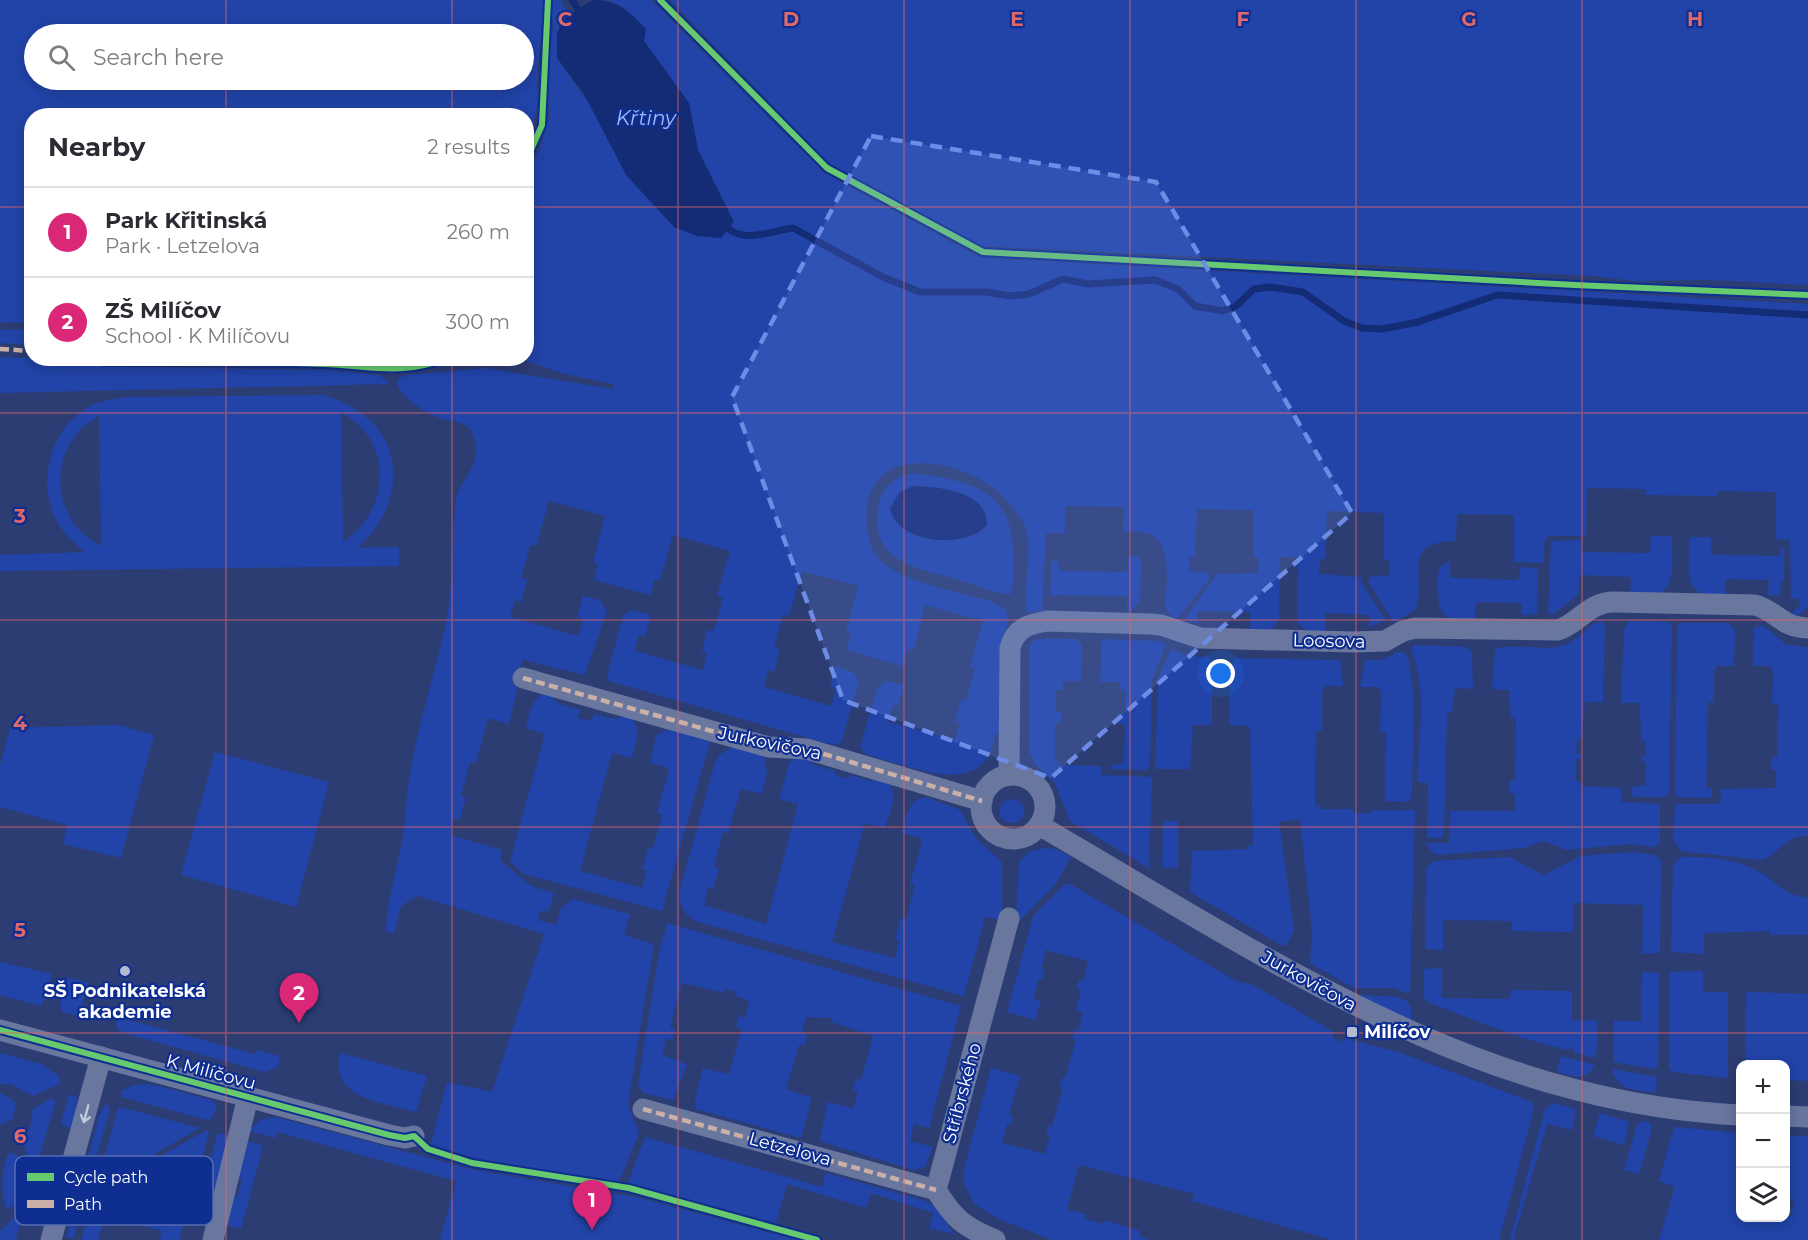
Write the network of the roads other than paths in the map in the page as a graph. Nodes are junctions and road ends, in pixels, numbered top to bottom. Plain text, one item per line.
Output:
1 (1808, 628) edge
2 (523, 678) dead end
3 (1009, 775) junction
4 (982, 801) junction
5 (1039, 825) junction
6 (1009, 918) dead end
7 (0, 1030) edge
8 (101, 1057) junction
9 (248, 1097) junction
10 (643, 1109) dead end
11 (1736, 1115) edge
12 (1790, 1116) edge
13 (1808, 1117) edge
14 (414, 1136) dead end
15 (74, 1156) edge
16 (936, 1190) junction
17 (55, 1225) edge
18 (51, 1240) edge
19 (213, 1240) edge
20 (995, 1240) edge

1 - 3 street, Loosova
2 - 4 street, Jurkovičova
3 - 4 street
3 - 5 street
4 - 5 street
5 - 11 street, Jurkovičova
6 - 16 street, Stříbrského
7 - 8 street, K Milíčovu
8 - 9 street, K Milíčovu
8 -> 15 street
9 - 14 street, K Milíčovu
9 - 19 street
10 - 16 street, Letzelova
12 - 13 street
16 - 20 street
17 -> 18 street

